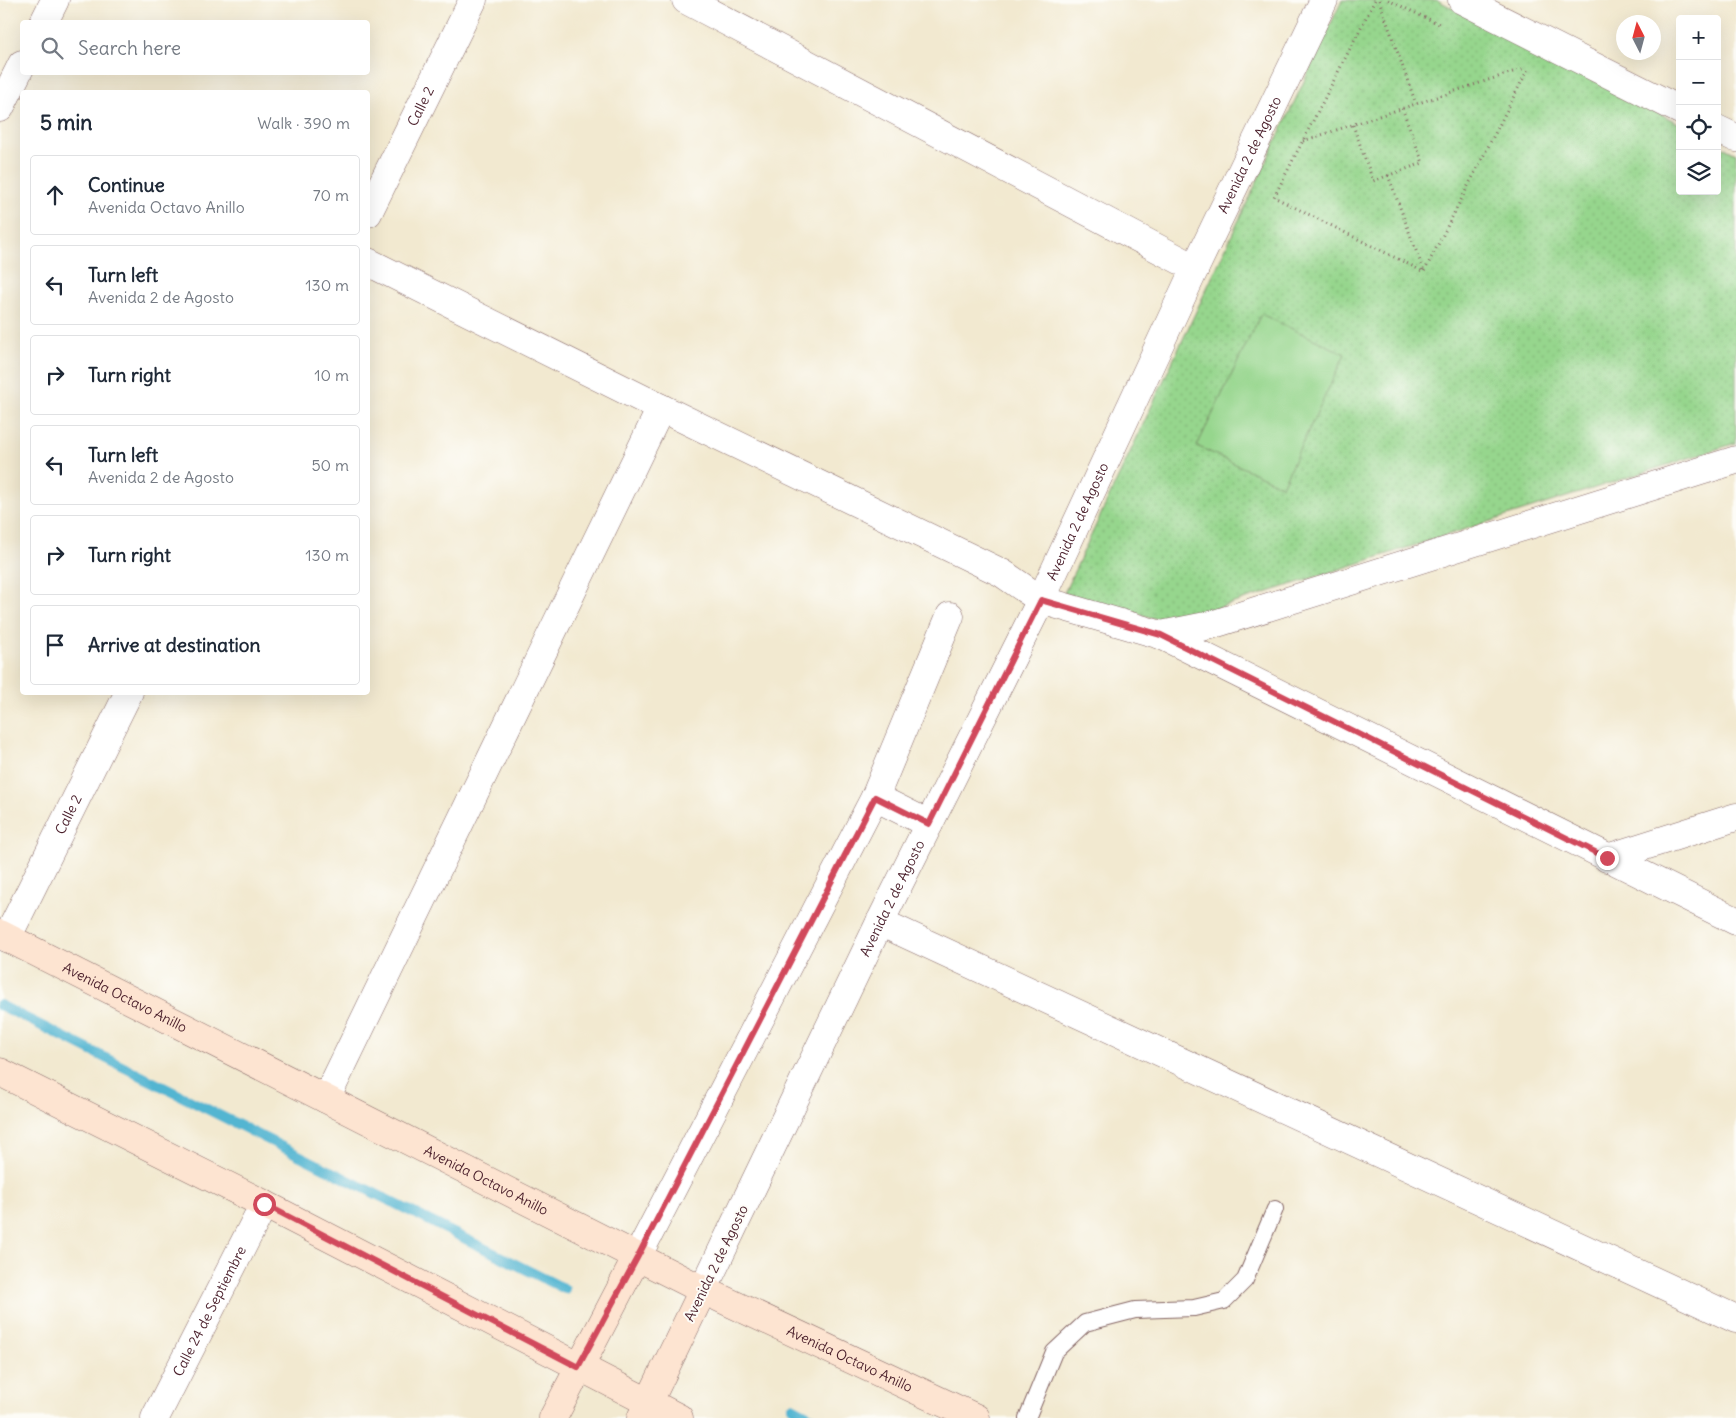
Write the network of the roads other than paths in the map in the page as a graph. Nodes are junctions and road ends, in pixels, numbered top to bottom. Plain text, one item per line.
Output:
1 (55, 0) edge
2 (473, 0) edge
3 (686, 0) edge
4 (1324, 0) edge
5 (1462, 0) edge
6 (45, 20) edge
7 (20, 68) edge
8 (0, 108) edge
9 (1676, 108) edge
10 (1721, 131) edge
11 (1736, 138) edge
12 (370, 208) edge
13 (370, 263) edge
14 (1195, 268) junction
15 (661, 408) junction
16 (1736, 460) edge
17 (1041, 600) junction
18 (950, 616) dead end
19 (1161, 635) junction
20 (127, 695) edge
21 (875, 797) junction
22 (1736, 817) edge
23 (929, 824) junction
24 (1607, 858) junction
25 (1736, 921) edge
26 (880, 922) junction
27 (2, 939) edge
28 (0, 1072) edge
29 (326, 1099) junction
30 (264, 1204) junction
31 (1275, 1208) dead end
32 (637, 1258) junction
33 (703, 1290) junction
34 (1736, 1319) edge
35 (578, 1367) junction
36 (645, 1411) edge
37 (155, 1418) edge
38 (553, 1418) edge
39 (679, 1418) edge
40 (976, 1418) edge
41 (1027, 1418) edge

1 - 6 street
2 - 12 street, Calle 2
3 - 14 street
4 - 14 street, Avenida 2 de Agosto
5 - 9 street
7 - 8 street
10 - 11 street
13 - 15 street
14 - 17 street, Avenida 2 de Agosto
15 - 17 street
15 - 29 street
16 - 19 street
17 - 19 street
17 - 23 street, Avenida 2 de Agosto
18 - 21 street
19 - 24 street
20 - 27 street, Calle 2
21 - 23 street
21 - 32 street
22 - 24 street
23 - 26 street, Avenida 2 de Agosto
24 - 25 street
26 - 33 street, Avenida 2 de Agosto
26 - 34 street
27 - 29 main road, Avenida Octavo Anillo
28 - 30 main road
29 - 32 main road, Avenida Octavo Anillo
30 - 35 main road
30 - 37 street, Calle 24 de Septiembre
31 - 41 lane
32 - 33 main road, Avenida Octavo Anillo
32 - 35 main road
33 - 36 main road, Avenida 2 de Agosto
33 - 40 main road, Avenida Octavo Anillo
35 - 36 main road
35 - 38 main road
36 - 39 main road

